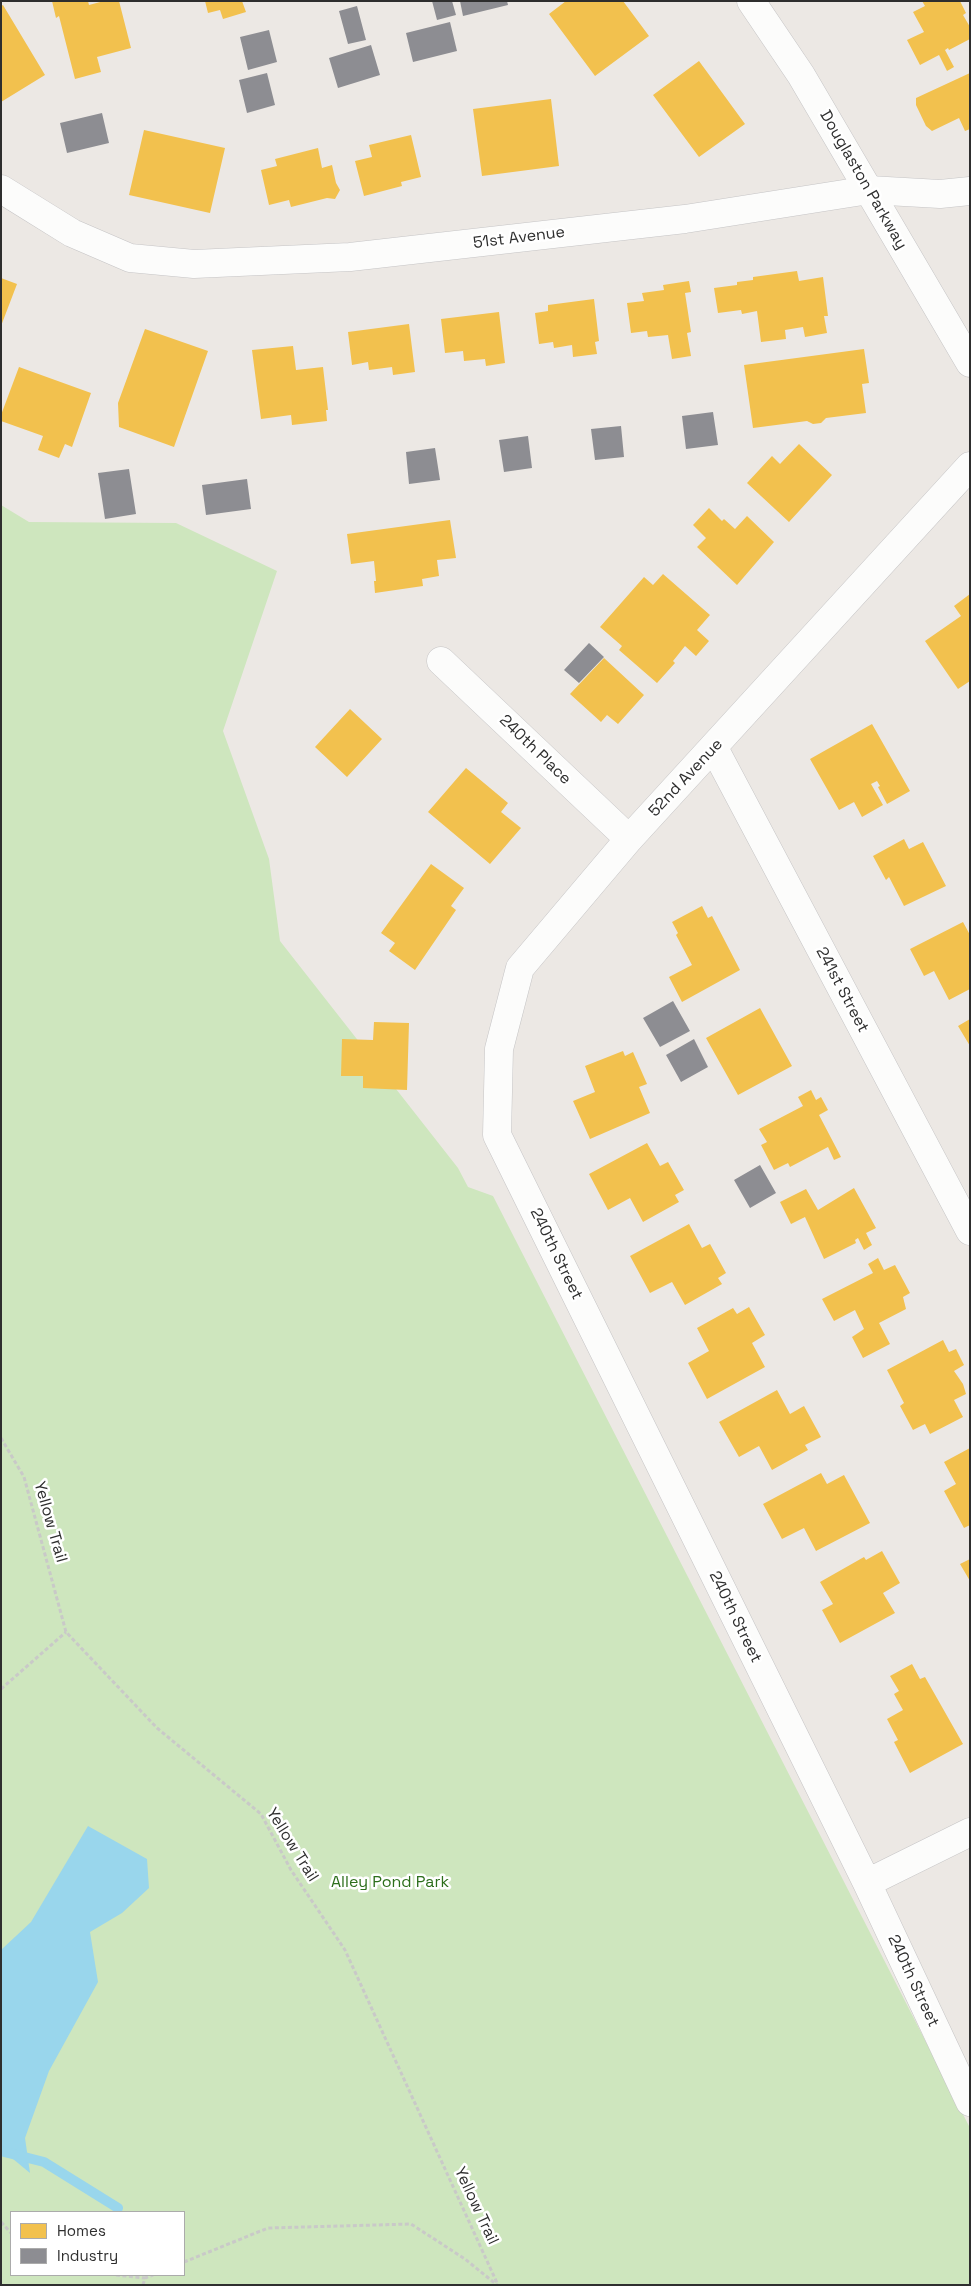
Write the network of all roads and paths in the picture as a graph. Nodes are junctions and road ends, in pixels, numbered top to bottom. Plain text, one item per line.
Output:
1 (751, 1) edge
2 (1, 189) edge
3 (869, 190) junction
4 (970, 191) edge
5 (970, 363) edge
6 (970, 466) edge
7 (441, 661) dead end
8 (714, 748) junction
9 (628, 840) junction
10 (497, 1135) joint
11 (970, 1231) edge
12 (1, 1438) edge
13 (66, 1632) junction
14 (1, 1689) edge
15 (970, 1832) edge
16 (867, 1883) junction
17 (970, 2102) edge
18 (1, 2222) edge
19 (10, 2232) edge
20 (185, 2262) edge
21 (126, 2276) edge
22 (150, 2276) edge
23 (145, 2278) junction
24 (143, 2285) edge
25 (498, 2285) edge

1 - 3 street, Douglaston Parkway
2 - 3 street, 51st Avenue
3 - 4 street, 51st Avenue
3 - 5 street, Douglaston Parkway
6 - 8 street, 52nd Avenue
7 - 9 street, 240th Place
8 - 9 street, 52nd Avenue
8 - 11 street, 241st Street
9 - 10 street, 52nd Avenue
10 - 16 street, 240th Street
12 - 13 path, Yellow Trail
13 - 14 path
13 - 25 path, Yellow Trail
15 - 16 street
16 - 17 street, 240th Street
18 - 19 path
20 - 25 path, Yellow Trail
21 - 23 path
22 - 23 path
23 - 24 path

